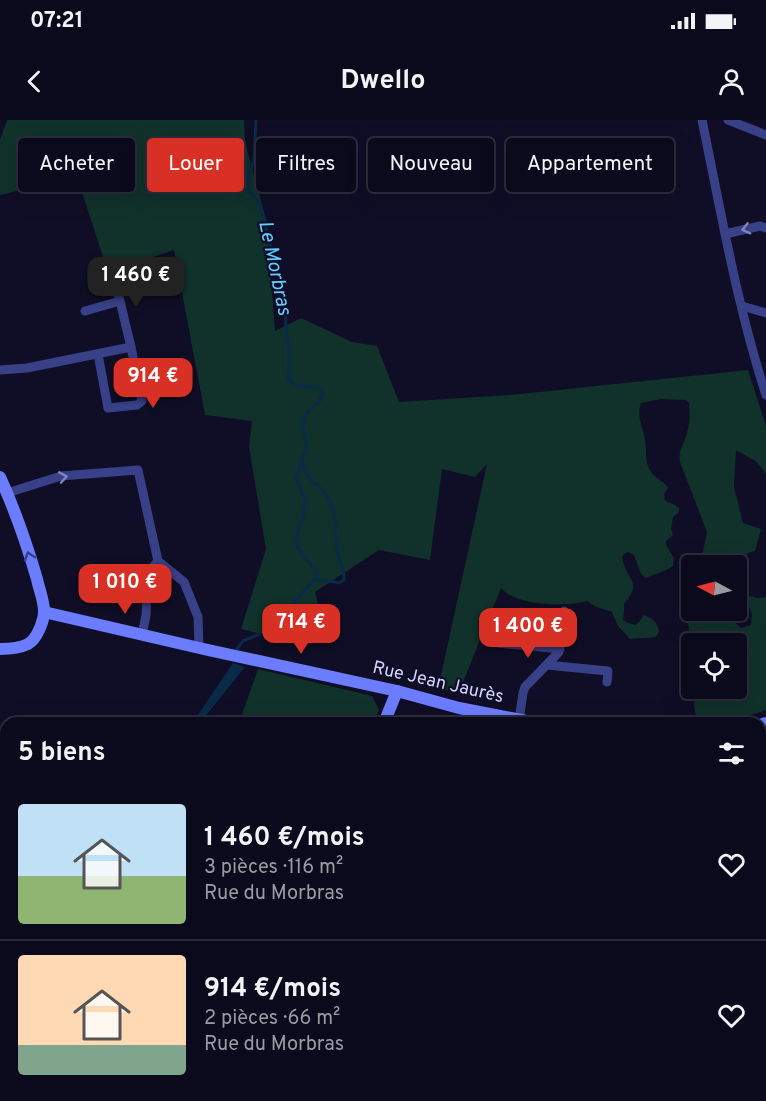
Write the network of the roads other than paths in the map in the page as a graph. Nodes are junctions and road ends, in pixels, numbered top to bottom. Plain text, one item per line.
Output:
1 (702, 120) edge
2 (728, 120) edge
3 (766, 135) edge
4 (766, 228) edge
5 (725, 234) junction
6 (114, 276) dead end
7 (120, 301) junction
8 (742, 306) junction
9 (85, 311) dead end
10 (766, 313) edge
11 (131, 347) junction
12 (98, 354) junction
13 (0, 370) edge
14 (766, 395) edge
15 (0, 477) edge
16 (7, 493) junction
17 (158, 561) junction
18 (564, 611) dead end
19 (44, 612) junction
20 (142, 635) junction
21 (498, 643) dead end
22 (199, 648) junction
23 (0, 649) edge
24 (560, 649) junction
25 (547, 665) junction
26 (607, 682) dead end
27 (397, 691) junction
28 (386, 717) edge
29 (496, 717) edge
30 (514, 717) edge

1 - 5 street
2 - 3 street
4 -> 5 street
5 - 8 street
6 - 7 street
7 - 9 street
7 - 11 street
8 - 10 street
8 - 14 street
11 - 12 street
11 - 12 street
12 - 13 street
15 - 16 main road
16 -> 17 street
19 -> 16 main road
17 - 20 street
17 - 22 street
18 - 24 street
19 - 20 main road, Rue Jean Jaurès
19 - 23 main road
20 - 22 main road, Rue Jean Jaurès
21 - 24 street
22 - 27 main road, Rue Jean Jaurès
24 - 25 street
25 - 26 street
25 - 30 street
27 - 28 main road
27 - 29 main road, Rue Jean Jaurès

